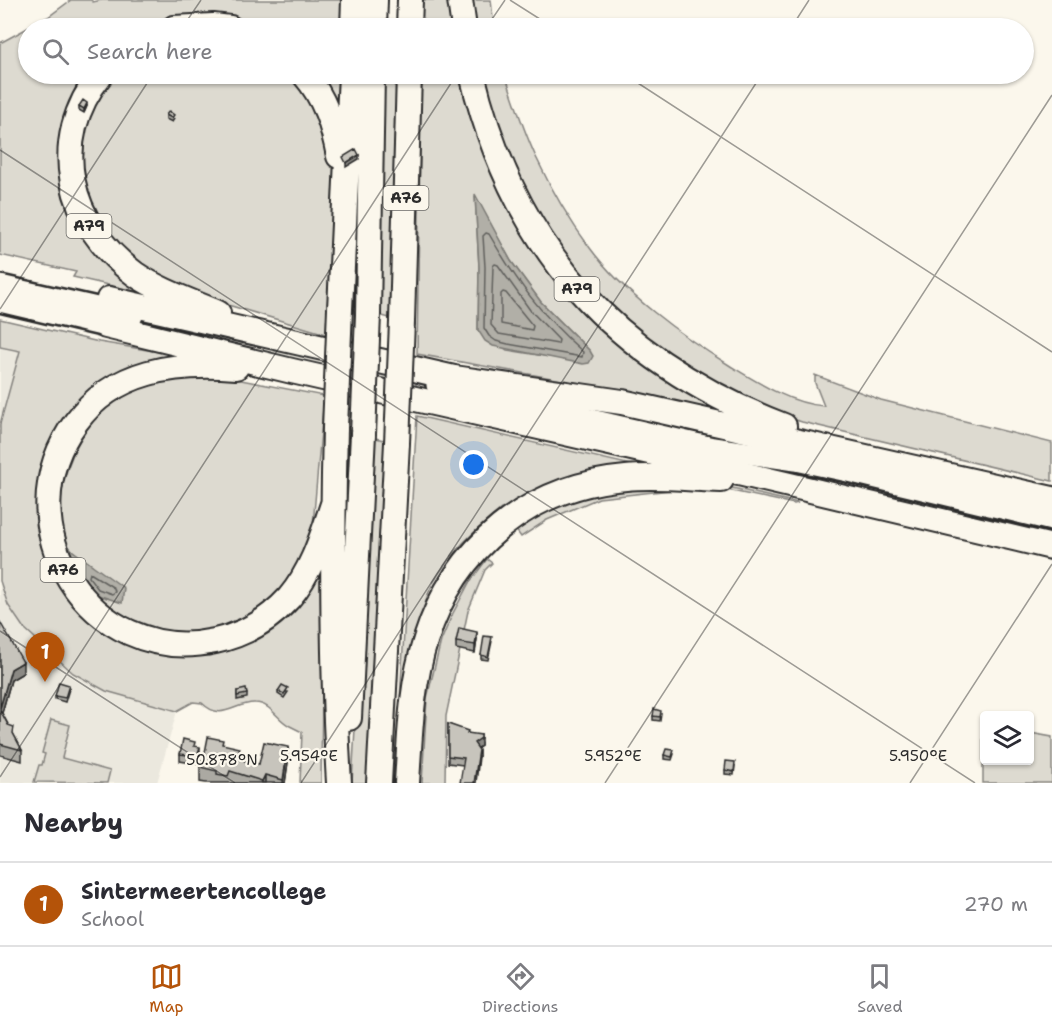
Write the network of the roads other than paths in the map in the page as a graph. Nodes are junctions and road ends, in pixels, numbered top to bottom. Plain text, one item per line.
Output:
1 (354, 0) edge
2 (375, 0) edge
3 (410, 0) edge
4 (460, 0) edge
5 (353, 18) edge
6 (374, 18) edge
7 (409, 18) edge
8 (463, 18) edge
9 (95, 84) edge
10 (311, 84) edge
11 (351, 84) edge
12 (372, 84) edge
13 (409, 84) edge
14 (475, 84) edge
15 (346, 187) junction
16 (1, 277) edge
17 (109, 299) joint
18 (0, 301) edge
19 (106, 326) joint
20 (269, 336) junction
21 (292, 371) junction
22 (860, 456) junction
23 (781, 482) junction
24 (1052, 500) edge
25 (333, 504) junction
26 (1052, 520) edge
27 (1052, 547) edge
28 (339, 783) edge
29 (345, 783) edge
30 (379, 783) edge
31 (407, 783) edge

1 - 5 highway
2 - 6 highway
3 - 7 highway
4 - 8 highway
9 - 20 highway, A79
10 - 15 highway
11 - 15 highway, A76
12 - 29 highway, A76, bridge
13 - 30 highway, A76, bridge
14 - 22 highway, A79
15 - 25 highway, A76, bridge
16 - 17 main road, A79
16 - 26 main road, A79
17 - 20 highway, A79
18 - 19 main road
19 - 21 highway
20 - 22 highway, A79
21 - 23 highway
21 - 25 highway, A76
22 - 24 highway, A79
23 - 27 highway
23 - 31 highway
25 - 28 highway, A76

